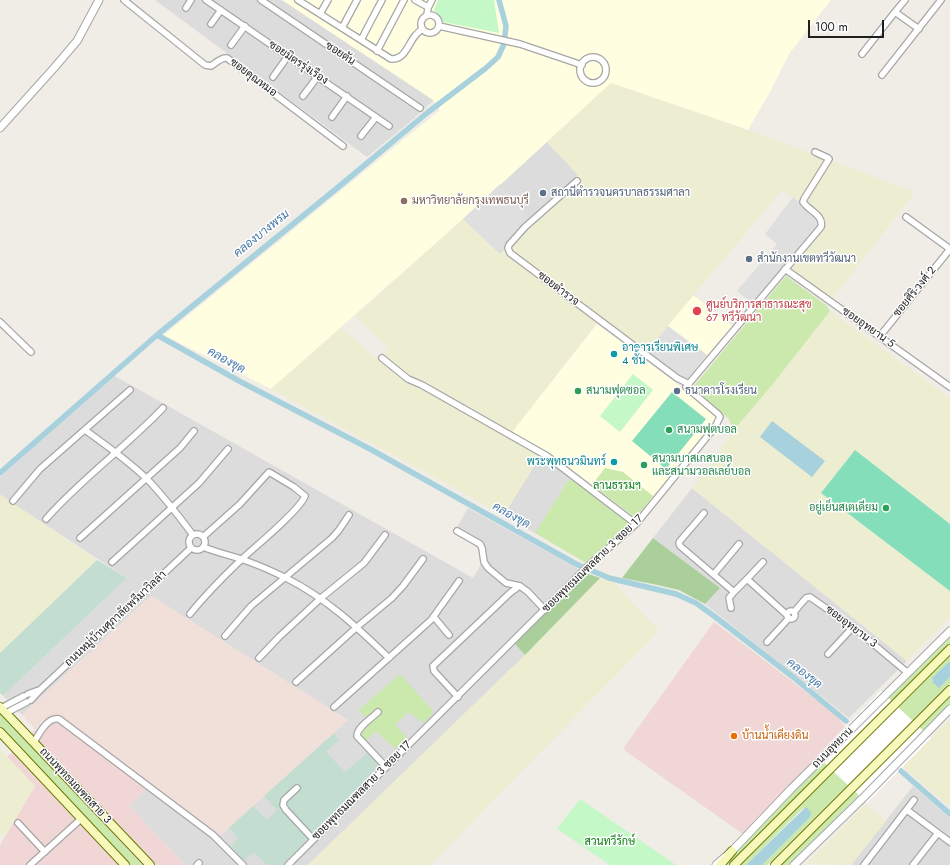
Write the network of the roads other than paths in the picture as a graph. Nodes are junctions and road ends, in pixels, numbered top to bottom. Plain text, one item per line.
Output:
1 (99, 0) edge
2 (124, 0) edge
3 (191, 0) edge
4 (206, 0) edge
5 (261, 0) edge
6 (328, 0) edge
7 (357, 0) edge
8 (382, 0) edge
9 (404, 0) edge
10 (415, 0) edge
11 (432, 0) edge
12 (905, 0) edge
13 (942, 0) edge
14 (300, 1) edge
15 (428, 7) junction
16 (186, 8) dead end
17 (221, 10) junction
18 (895, 12) junction
19 (320, 14) junction
20 (428, 15) junction
21 (211, 24) dead end
22 (245, 26) junction
23 (439, 26) junction
24 (342, 28) junction
25 (422, 29) junction
26 (919, 29) junction
27 (360, 40) junction
28 (231, 45) dead end
29 (377, 51) junction
30 (862, 54) dead end
31 (288, 56) junction
32 (582, 65) junction
33 (882, 75) dead end
34 (318, 76) junction
35 (273, 77) dead end
36 (303, 96) dead end
37 (347, 96) junction
38 (420, 108) dead end
39 (332, 117) dead end
40 (376, 117) junction
41 (389, 126) dead end
42 (0, 128) edge
43 (361, 136) dead end
44 (343, 146) dead end
45 (815, 152) dead end
46 (577, 181) dead end
47 (906, 217) dead end
48 (950, 249) edge
49 (785, 269) junction
50 (0, 322) edge
51 (880, 336) junction
52 (31, 352) dead end
53 (382, 358) dead end
54 (689, 384) junction
55 (950, 387) edge
56 (130, 390) dead end
57 (163, 408) dead end
58 (85, 430) junction
59 (194, 431) dead end
60 (228, 449) dead end
61 (116, 452) junction
62 (146, 478) junction
63 (13, 501) dead end
64 (172, 508) junction
65 (704, 513) dead end
66 (349, 515) dead end
67 (46, 519) dead end
68 (636, 524) junction
69 (457, 531) dead end
70 (193, 535) junction
71 (385, 535) dead end
72 (203, 537) junction
73 (80, 538) dead end
74 (739, 544) dead end
75 (203, 547) junction
76 (191, 548) junction
77 (423, 558) dead end
78 (241, 559) junction
79 (112, 562) dead end
80 (763, 562) dead end
81 (714, 574) junction
82 (285, 577) junction
83 (747, 579) junction
84 (458, 581) dead end
85 (518, 587) junction
86 (734, 592) junction
87 (321, 598) junction
88 (732, 608) dead end
89 (544, 610) junction
90 (190, 614) dead end
91 (788, 616) junction
92 (434, 617) junction
93 (357, 627) junction
94 (854, 628) junction
95 (950, 631) edge
96 (448, 635) dead end
97 (225, 636) dead end
98 (767, 642) dead end
99 (950, 648) edge
100 (828, 654) dead end
101 (259, 658) dead end
102 (389, 658) junction
103 (908, 673) junction
104 (296, 682) dead end
105 (950, 690) edge
106 (458, 697) junction
107 (28, 698) junction
108 (17, 700) junction
109 (21, 705) junction
110 (334, 707) dead end
111 (2, 709) edge
112 (950, 710) edge
113 (378, 712) dead end
114 (0, 732) edge
115 (34, 742) junction
116 (386, 767) junction
117 (297, 788) dead end
118 (914, 800) dead end
119 (907, 810) junction
120 (82, 818) junction
121 (18, 823) dead end
122 (938, 833) junction
123 (313, 839) junction
124 (950, 842) edge
125 (732, 851) junction
126 (44, 852) junction
127 (30, 865) edge
128 (125, 865) edge
129 (150, 865) edge
130 (243, 865) edge
131 (288, 865) edge
132 (716, 865) edge
133 (720, 865) edge
134 (734, 865) edge
135 (775, 865) edge
136 (794, 865) edge
137 (864, 865) edge
138 (913, 865) edge

1 - 42 street
2 - 44 street, ซอยคุณหมอ
3 - 16 street
4 - 17 street, ซอยมิตรรุ่งเรือง
5 - 38 street, ซอยตัน
6 - 19 street
7 - 24 street
8 - 27 street
9 - 29 street
10 - 15 street
11 - 15 street
12 - 18 street
13 - 26 street
14 - 19 street
15 - 20 street
17 - 21 street
17 - 22 street, ซอยมิตรรุ่งเรือง
18 - 26 street
18 - 30 street
19 - 24 street
20 - 23 street
20 - 25 street
22 - 28 street
22 - 31 street, ซอยมิตรรุ่งเรือง
23 - 25 street
23 - 32 street
24 - 27 street
25 - 29 street
26 - 33 street
27 - 29 street
31 - 34 street, ซอยมิตรรุ่งเรือง
31 - 35 street
32 - 32 street
34 - 36 street
34 - 37 street, ซอยมิตรรุ่งเรือง
37 - 39 street
37 - 40 street, ซอยมิตรรุ่งเรือง
40 - 41 street, ซอยมิตรรุ่งเรือง
40 - 43 street
45 - 49 street
46 - 54 street, ซอยตำรวจ
47 - 48 street
48 - 51 street, ซอยศิริ-วงศ์ 2
49 - 51 street, ซอยอุทยาน 5
49 - 54 street
50 - 52 street
51 - 55 street, ซอยอุทยาน 5
53 - 68 street
54 - 68 street, ซอยพุทธมณฑลสาย 3 ซอย 17
56 - 58 street
57 - 61 street
58 - 61 street
58 - 63 street
59 - 62 street
60 - 64 street
61 - 62 street
61 - 67 street
62 - 64 street
62 - 73 street
64 - 70 street
64 - 79 street
65 - 81 street
66 - 82 street
68 - 89 street, ซอยพุทธมณฑลสาย 3 ซอย 17
69 - 85 street
70 - 72 street
70 - 76 street
71 - 87 street
72 - 75 street
72 - 78 street
74 - 81 street
75 - 76 street
75 - 78 street
76 - 107 street, ถนนหมู่บ้านศุภาลัยพรีมาวิลล่า
77 - 93 street
78 - 82 street
78 - 90 street
80 - 83 street
81 - 86 street
82 - 87 street
82 - 97 street
83 - 86 street
83 - 91 street
84 - 92 street
85 - 89 street
85 - 106 street
86 - 88 street
87 - 93 street
87 - 101 street
89 - 106 street, ซอยพุทธมณฑลสาย 3 ซอย 17
91 - 94 street, ซอยอุทยาน 3
91 - 98 street
92 - 96 street
92 - 102 street
93 - 102 street
93 - 104 street
94 - 100 street
94 - 103 street, ซอยอุทยาน 3
95 - 103 street, ถนนอุทยาน
99 - 134 main road, ถนนอุทยาน
102 - 110 street
103 - 125 street, ถนนอุทยาน
105 - 135 main road
106 - 116 street, ซอยพุทธมณฑลสาย 3 ซอย 17
107 - 108 street
107 - 109 street
108 - 109 street
108 - 111 street
109 - 111 street
111 - 115 main road, ถนนพุทธมณฑลสาย 3
112 - 136 street
113 - 116 street
114 - 120 main road, ถนนพุทธมณฑลสาย 3
115 - 129 main road, ถนนพุทธมณฑลสาย 3
115 - 130 street
116 - 123 street, ซอยพุทธมณฑลสาย 3 ซอย 17
117 - 123 street
118 - 119 street
119 - 122 street
119 - 137 street
120 - 126 street
120 - 128 main road, ถนนพุทธมณฑลสาย 3
121 - 126 street
122 - 124 street
122 - 138 street
123 - 131 street, ซอยพุทธมณฑลสาย 3 ซอย 17
125 - 132 street, ถนนอุทยาน
125 - 133 main road
126 - 127 street

